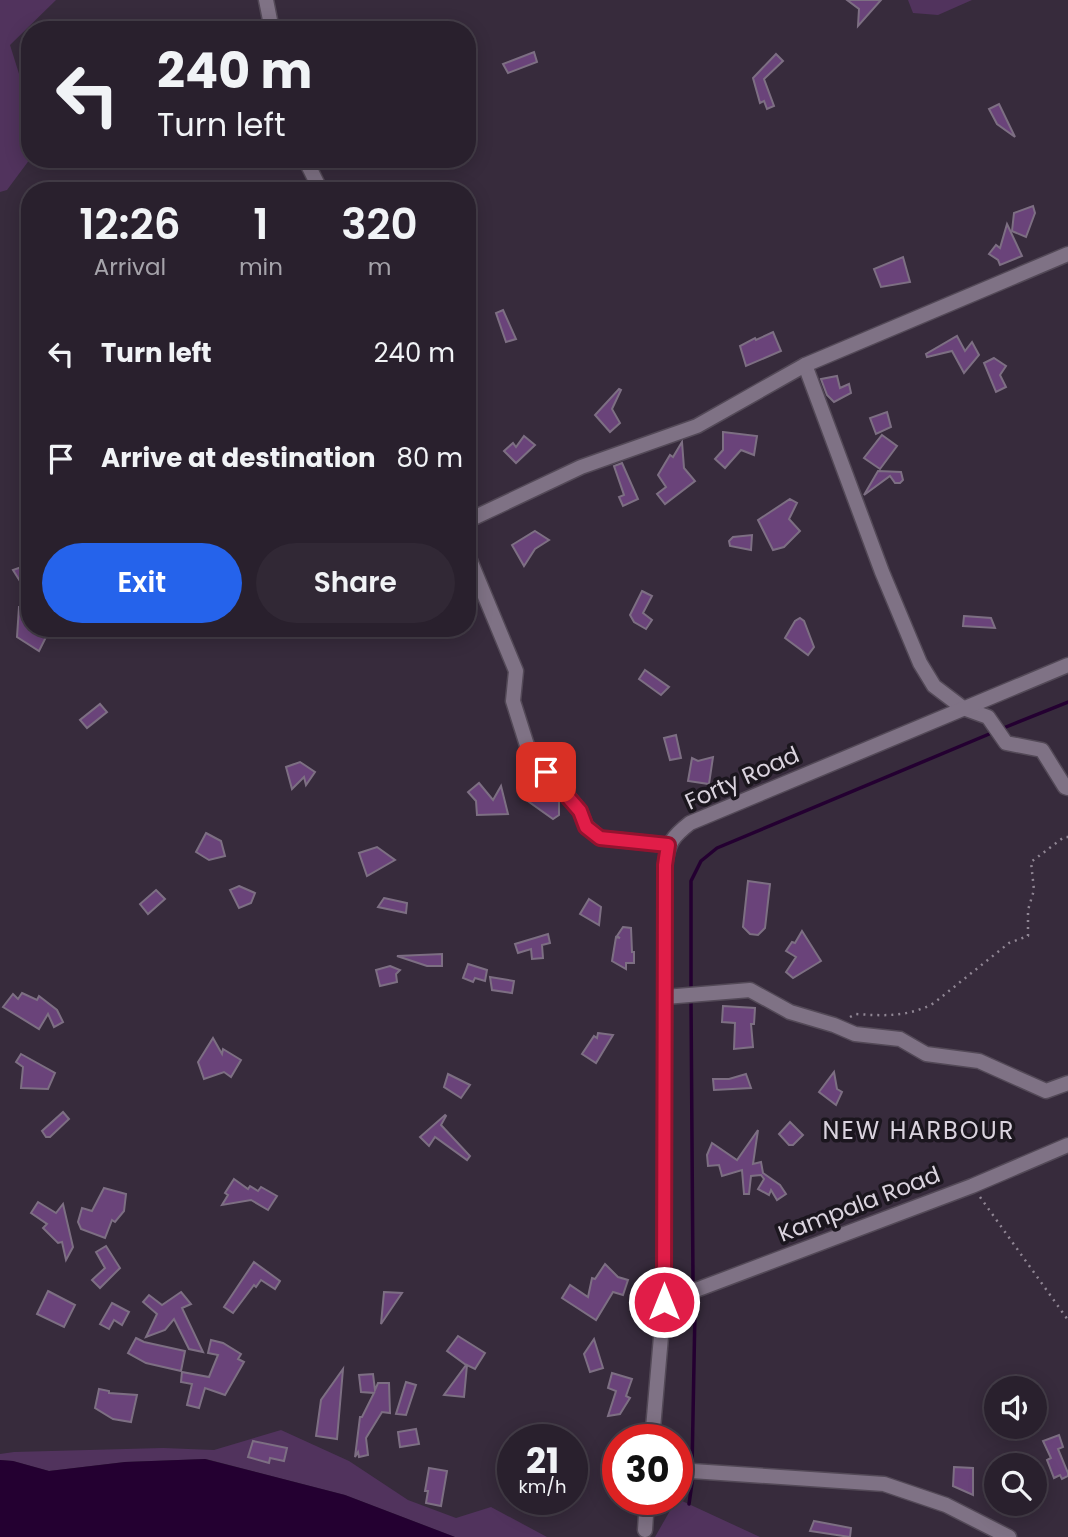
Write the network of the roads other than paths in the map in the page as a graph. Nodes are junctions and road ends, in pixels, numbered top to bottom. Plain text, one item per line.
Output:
1 (265, 0) edge
2 (270, 21) edge
3 (1068, 254) edge
4 (806, 365) junction
5 (476, 517) edge
6 (476, 575) edge
7 (1068, 665) edge
8 (963, 708) junction
9 (1068, 788) edge
10 (668, 845) junction
11 (665, 997) junction
12 (1068, 1083) edge
13 (1068, 1145) edge
14 (664, 1302) junction
15 (653, 1424) edge
16 (693, 1472) edge
17 (646, 1515) edge
18 (645, 1530) dead end
19 (1009, 1537) edge

1 - 2 street
3 - 4 street
4 - 5 street
4 - 8 street
6 - 10 street
7 - 8 street, Forty Road
8 - 9 street
8 - 10 street, Forty Road
10 - 11 street
11 - 12 street
11 - 14 street
13 - 14 street, Kampala Road
14 - 15 street
16 - 19 street
17 - 18 street

